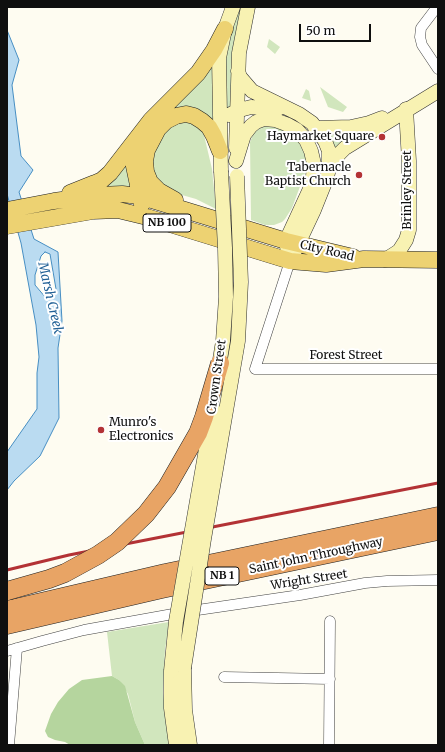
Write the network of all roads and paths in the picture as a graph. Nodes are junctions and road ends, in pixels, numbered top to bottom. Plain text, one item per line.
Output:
1 (233, 7) edge
2 (248, 7) edge
3 (437, 7) edge
4 (225, 29) junction
5 (438, 69) edge
6 (238, 71) junction
7 (438, 91) edge
8 (406, 109) junction
9 (289, 110) junction
10 (236, 111) junction
11 (219, 120) junction
12 (315, 128) junction
13 (142, 130) junction
14 (220, 151) junction
15 (236, 161) junction
16 (329, 169) junction
17 (139, 196) junction
18 (54, 200) junction
19 (7, 210) edge
20 (147, 216) junction
21 (206, 216) junction
22 (7, 226) edge
23 (292, 243) junction
24 (364, 259) junction
25 (385, 260) junction
26 (438, 260) edge
27 (290, 261) junction
28 (220, 363) junction
29 (438, 369) edge
30 (438, 516) edge
31 (438, 531) edge
32 (438, 580) edge
33 (7, 591) edge
34 (7, 610) edge
35 (330, 621) dead end
36 (7, 625) edge
37 (17, 648) junction
38 (7, 651) edge
39 (177, 669) junction
40 (224, 677) dead end
41 (330, 679) junction
42 (9, 745) edge
43 (176, 745) edge
44 (190, 745) edge
45 (329, 745) edge

1 - 4 main road, Crown Street
2 - 6 main road, Crown Street
3 - 5 street
4 - 11 main road, Crown Street
4 - 13 main road
6 - 9 main road
6 - 10 main road, Crown Street
7 - 8 main road
8 - 12 main road
8 - 16 main road
8 - 25 main road, Brinley Street
9 - 10 main road
9 - 12 main road
10 - 11 main road
10 - 15 main road, Crown Street
11 - 14 main road, Crown Street
12 - 16 main road
13 - 17 main road
13 - 18 main road
14 - 21 main road
14 - 28 main road, Crown Street, bridge
15 - 23 main road
15 - 39 main road, Crown Street, bridge
16 - 23 main road
17 - 18 main road, City Road / NB 100
17 - 20 main road
17 - 21 main road, City Road / NB 100
18 - 19 main road, City Road / NB 100
20 - 22 main road, City Road / NB 100
20 - 27 main road, City Road / NB 100
21 - 23 main road, City Road / NB 100
23 - 24 main road, City Road / NB 100
23 - 27 main road
24 - 25 main road, NB 100
24 - 27 main road, City Road / NB 100
25 - 26 main road, NB 100
27 - 29 street, Forest Street
28 - 33 highway, bridge
28 - 39 main road, Crown Street, bridge
30 - 34 highway, Saint John Throughway / NB 1
31 - 36 highway, Saint John Throughway / NB 1
32 - 37 street, Wright Street
35 - 41 street
37 - 38 street, Wright Street
37 - 42 street
39 - 43 main road, Crown Street
39 - 44 main road, Crown Street
40 - 41 street
41 - 45 street

